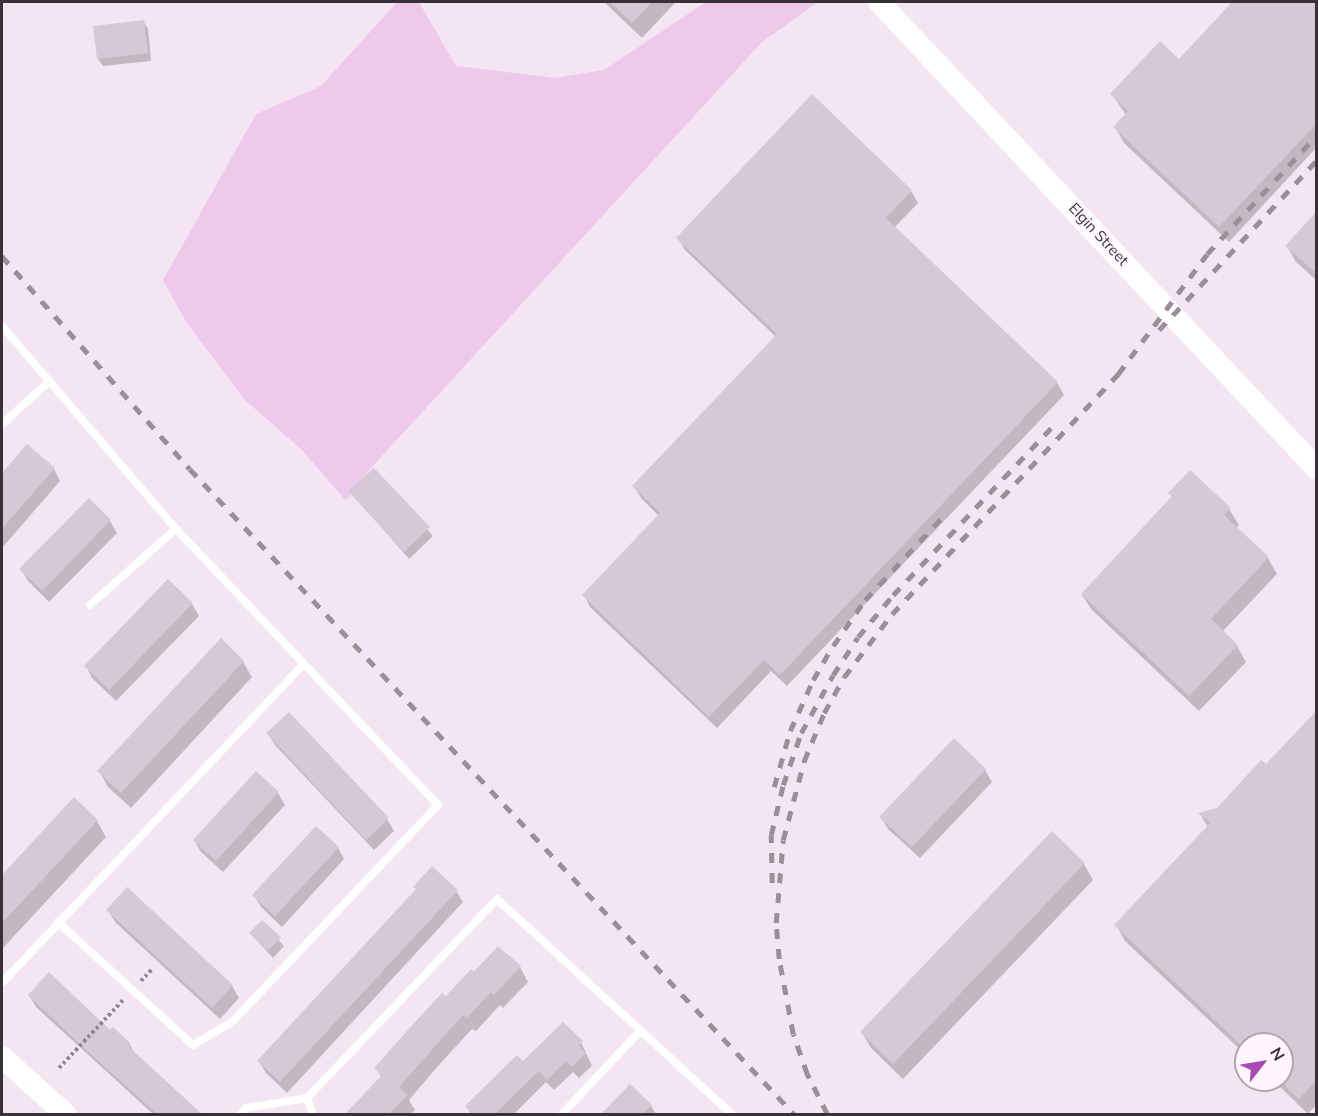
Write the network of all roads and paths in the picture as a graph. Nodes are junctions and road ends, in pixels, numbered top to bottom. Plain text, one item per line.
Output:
1 (879, 2) edge
2 (2, 326) edge
3 (50, 381) junction
4 (2, 424) edge
5 (1317, 468) edge
6 (176, 529) junction
7 (90, 604) dead end
8 (304, 664) junction
9 (58, 922) junction
10 (153, 968) dead end
11 (2, 983) edge
12 (131, 991) junction
13 (641, 1030) junction
14 (2, 1057) edge
15 (59, 1068) dead end
16 (307, 1098) junction
17 (65, 1114) edge
18 (240, 1114) edge
19 (313, 1114) edge
20 (562, 1114) edge
21 (732, 1114) edge

1 - 5 main road, Elgin Street
2 - 3 lane
3 - 4 lane
3 - 6 lane
6 - 7 lane
6 - 8 lane
8 - 9 lane
8 - 12 lane
9 - 11 lane
9 - 12 lane
10 - 12 path
12 - 15 path
13 - 16 lane
13 - 20 lane
13 - 21 lane
14 - 17 main road
16 - 18 lane
16 - 19 lane

